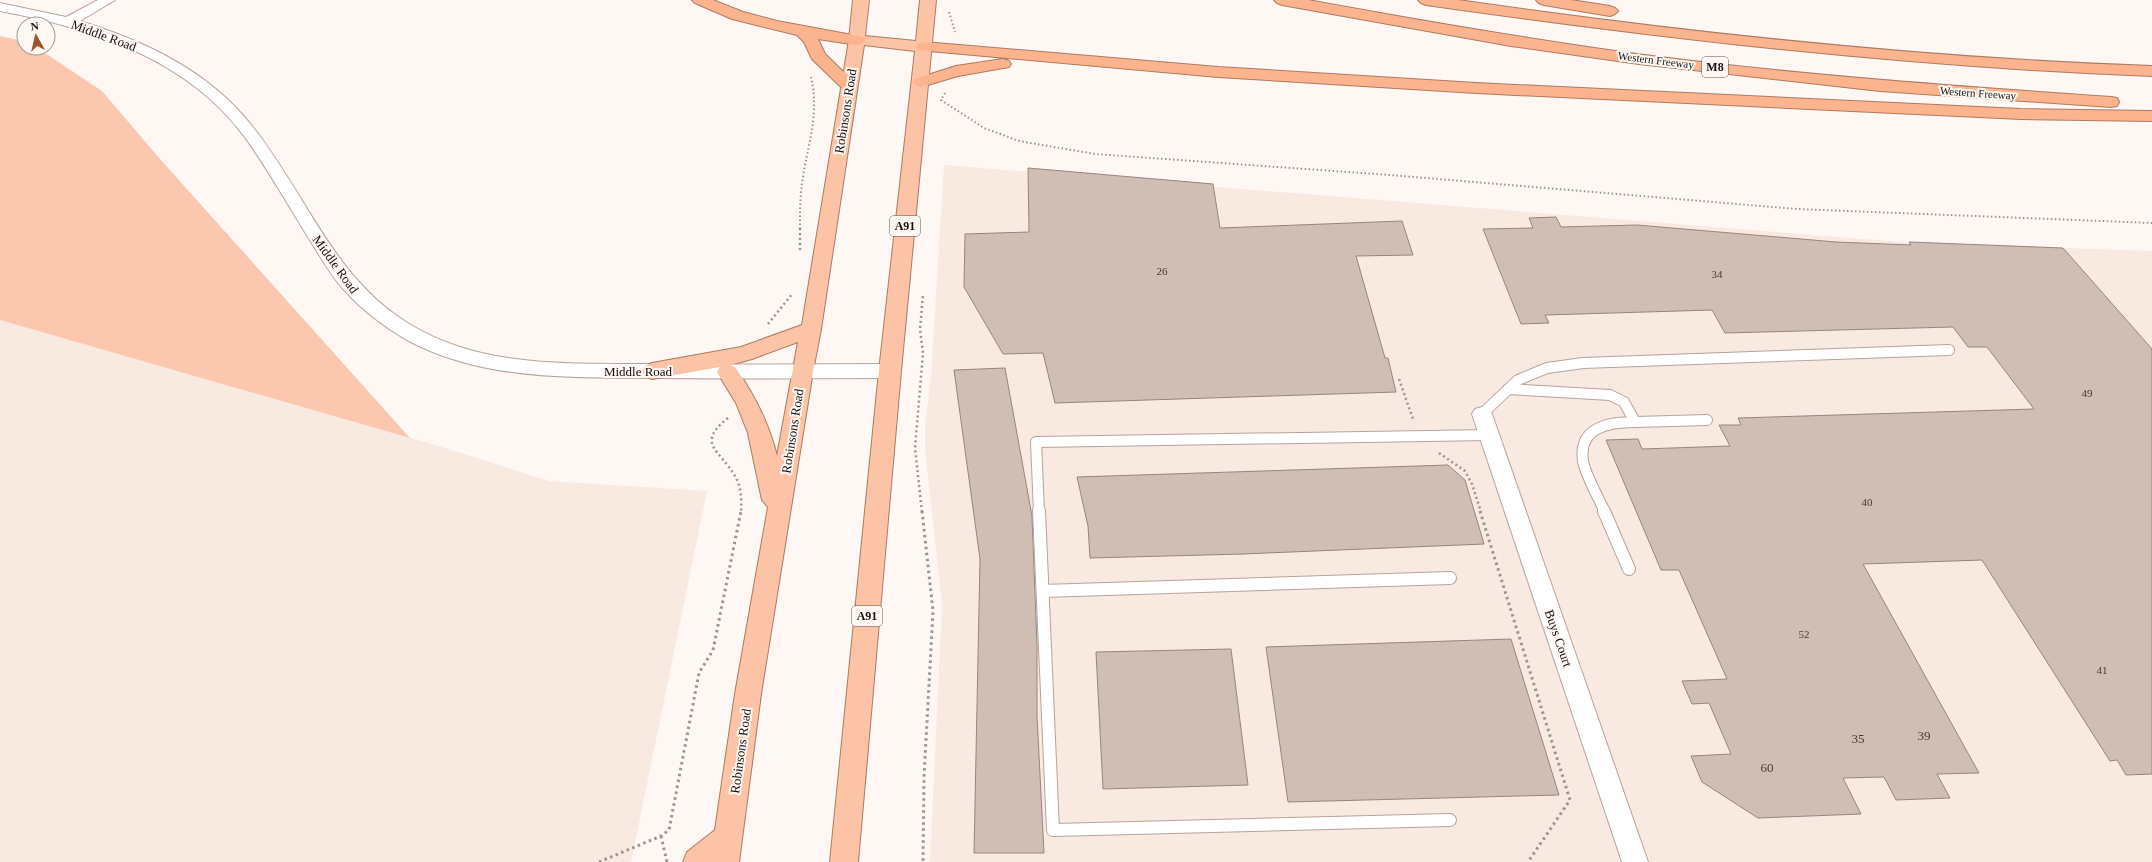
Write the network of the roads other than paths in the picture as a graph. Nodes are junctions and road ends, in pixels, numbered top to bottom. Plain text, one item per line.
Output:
1 (108, 0) edge
2 (700, 0) edge
3 (861, 0) edge
4 (928, 0) edge
5 (1282, 0) edge
6 (1426, 0) edge
7 (1544, 0) edge
8 (0, 7) edge
9 (68, 22) junction
10 (803, 32) junction
11 (858, 40) junction
12 (924, 47) junction
13 (1088, 62) junction
14 (2152, 70) edge
15 (921, 82) junction
16 (849, 85) junction
17 (2152, 104) edge
18 (2152, 116) edge
19 (811, 330) junction
20 (1949, 350) dead end
21 (652, 371) junction
22 (802, 371) junction
23 (890, 371) junction
24 (728, 372) junction
25 (1508, 389) junction
26 (1482, 414) joint
27 (1707, 420) dead end
28 (1635, 422) junction
29 (1490, 435) junction
30 (777, 519) junction
31 (1629, 570) dead end
32 (1450, 578) dead end
33 (1043, 591) junction
34 (1450, 820) dead end
35 (726, 850) edge
36 (697, 862) edge
37 (844, 862) edge
38 (1635, 862) edge

1 - 9 street
2 - 10 highway
3 - 11 highway, Robinsons Road
4 - 12 highway, A91
5 - 17 highway, Western Freeway / M8
6 - 14 highway, M8
7 - 14 highway
8 - 9 street, Middle Road
9 - 21 street, Middle Road
10 - 11 highway
10 - 16 highway
11 - 12 highway
11 - 16 highway, Robinsons Road
12 - 13 highway
12 - 15 highway, A91
13 - 15 highway
13 - 18 highway
15 - 23 highway, A91
16 - 19 highway, Robinsons Road
19 - 21 highway
19 - 22 highway, Robinsons Road
20 - 25 lane
21 - 24 street, Middle Road
22 - 23 street, Middle Road
22 - 24 street, Middle Road
22 - 30 highway, Robinsons Road
23 - 37 highway, A91
24 - 30 highway
25 - 26 lane
25 - 28 lane
26 - 29 street, Buys Court
27 - 28 lane
28 - 31 lane
29 - 33 lane
29 - 38 street, Buys Court
30 - 35 highway, Robinsons Road
32 - 33 lane
33 - 34 lane
35 - 36 highway

